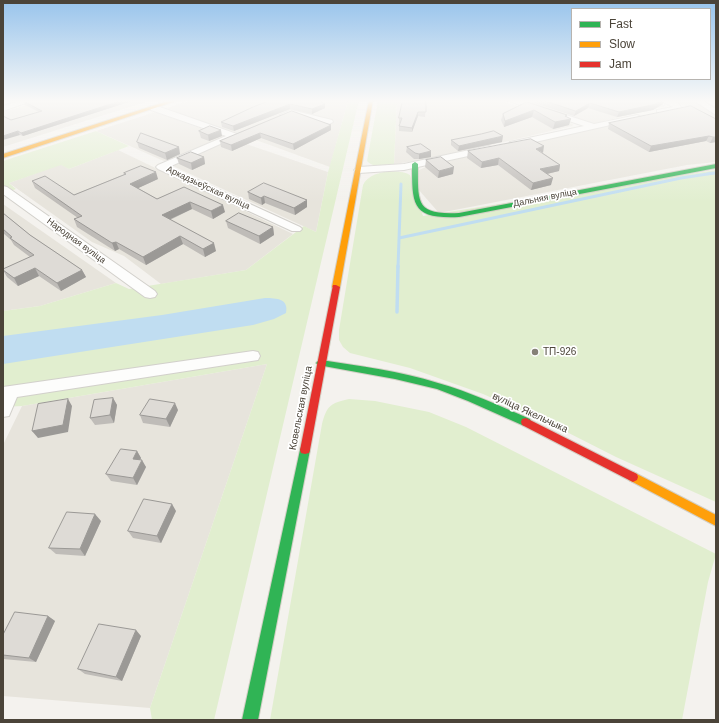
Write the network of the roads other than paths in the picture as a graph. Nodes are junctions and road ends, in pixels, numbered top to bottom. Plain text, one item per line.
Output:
1 (73, 134) edge
2 (237, 134) edge
3 (365, 134) edge
4 (561, 134) edge
5 (3, 156) edge
6 (415, 164) junction
7 (716, 166) edge
8 (359, 170) junction
9 (3, 189) edge
10 (296, 229) dead end
11 (150, 294) dead end
12 (253, 356) dead end
13 (321, 363) junction
14 (7, 392) edge
15 (3, 411) edge
16 (716, 521) edge
17 (250, 720) edge

1 - 5 street
2 - 10 street, Аркадзьеўская вуліца
3 - 8 street, Ковельская вуліца
4 - 6 street
6 - 7 street, Дальняя вуліца
6 - 8 street
8 - 13 street, Ковельская вуліца
9 - 11 street, Народная вуліца
12 - 14 street
13 - 16 street, вуліца Якельчыка
13 - 17 street, Ковельская вуліца
14 - 15 street

